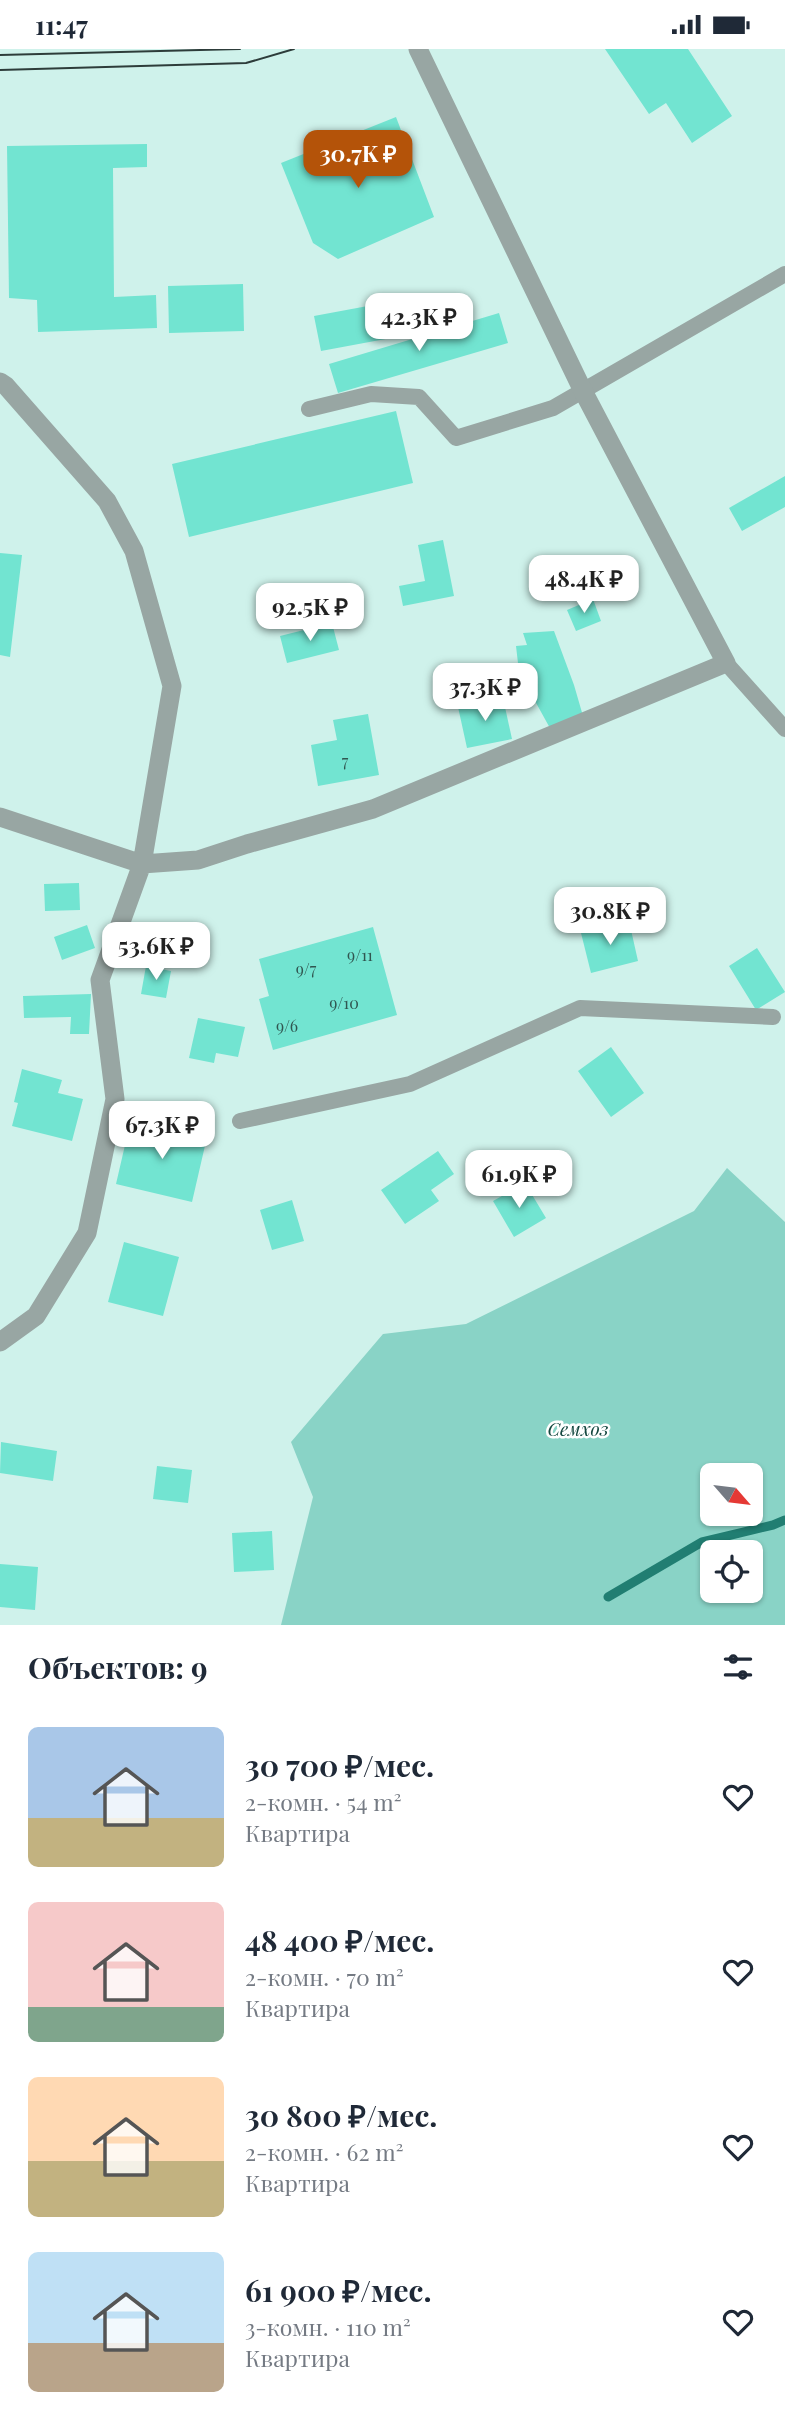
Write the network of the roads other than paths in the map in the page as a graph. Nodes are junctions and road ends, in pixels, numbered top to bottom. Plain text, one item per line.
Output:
1 (418, 49) edge
2 (785, 274) edge
3 (0, 382) edge
4 (583, 391) junction
5 (309, 409) dead end
6 (726, 663) junction
7 (785, 729) edge
8 (0, 817) edge
9 (142, 864) junction
10 (773, 1017) dead end
11 (240, 1121) dead end
12 (0, 1342) edge

1 - 4 street
2 - 4 lane
3 - 9 street
4 - 5 lane
4 - 6 street
6 - 7 lane
6 - 9 street
8 - 9 street
9 - 12 street
10 - 11 lane

